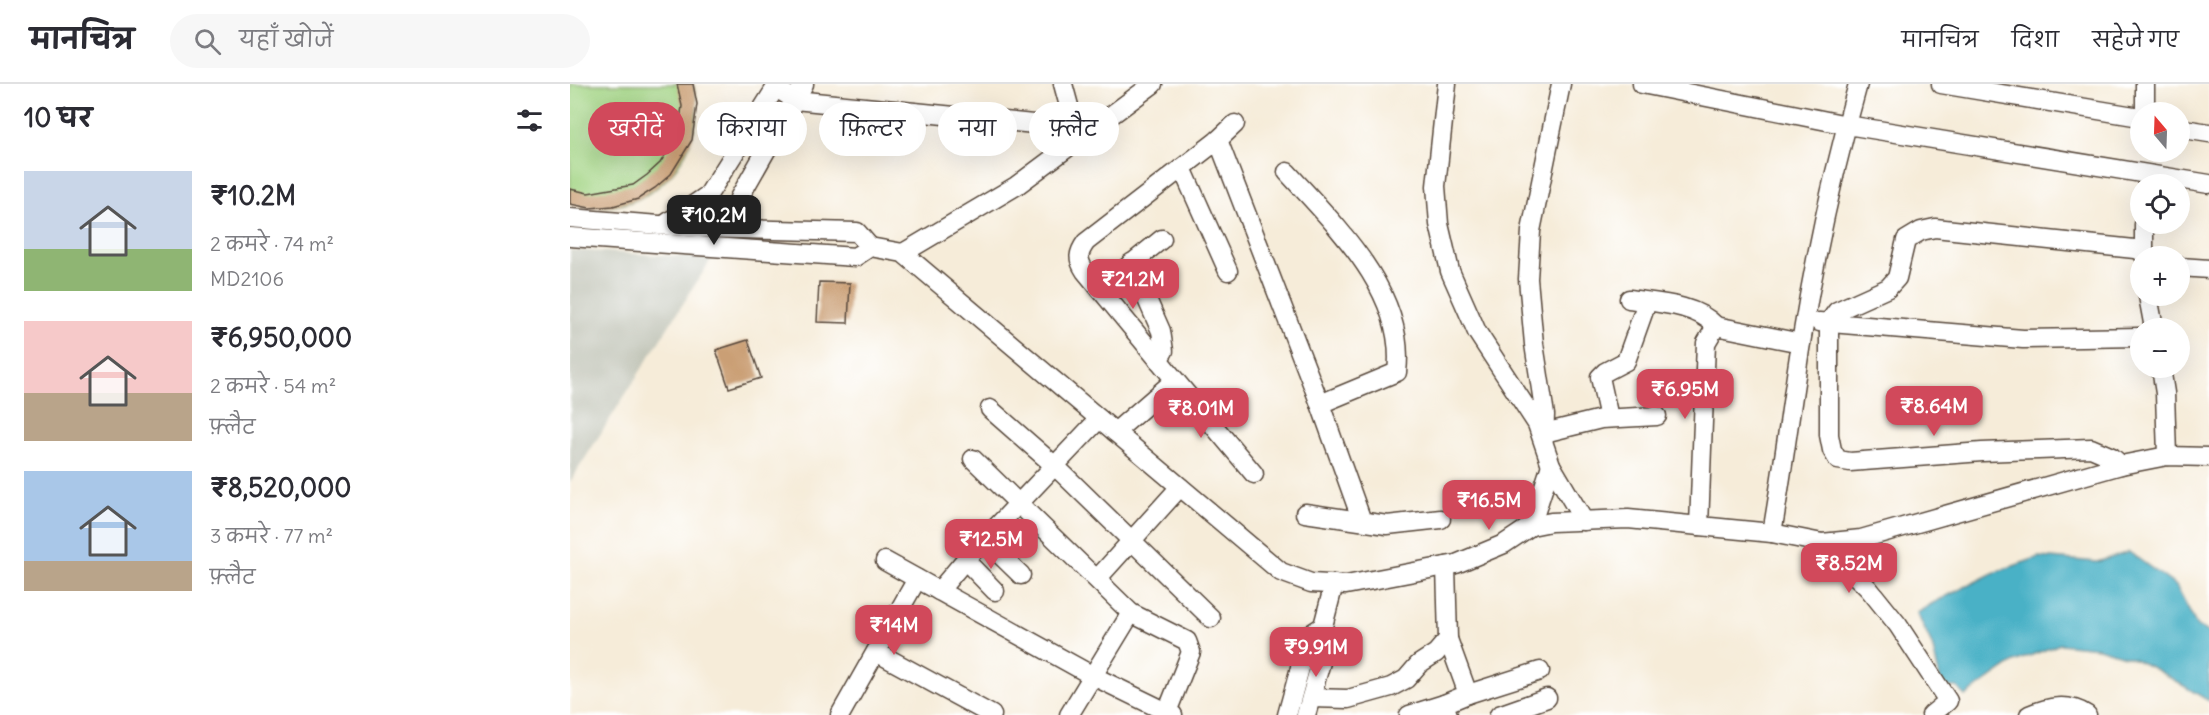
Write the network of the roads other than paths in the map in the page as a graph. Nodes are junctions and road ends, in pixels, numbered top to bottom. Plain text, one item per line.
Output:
1 (1064, 84) edge
2 (1153, 84) edge
3 (1447, 84) edge
4 (1561, 84) edge
5 (1642, 84) edge
6 (1858, 84) edge
7 (1941, 84) edge
8 (2145, 84) edge
9 (777, 86) edge
10 (1695, 89) edge
11 (800, 92) edge
12 (1068, 102) edge
13 (2145, 102) edge
14 (1119, 110) edge
15 (2130, 115) edge
16 (1029, 122) edge
17 (1235, 124) dead end
18 (1846, 125) junction
19 (2190, 130) edge
20 (2209, 133) edge
21 (1218, 140) junction
22 (1057, 156) edge
23 (1182, 168) junction
24 (1287, 172) dead end
25 (2130, 176) edge
26 (2190, 183) edge
27 (2209, 184) edge
28 (570, 218) edge
29 (664, 225) junction
30 (747, 229) junction
31 (570, 237) edge
32 (1162, 239) dead end
33 (870, 247) junction
34 (2130, 251) edge
35 (903, 253) junction
36 (1131, 263) junction
37 (2190, 268) edge
38 (2209, 269) edge
39 (1228, 271) dead end
40 (1100, 289) junction
41 (1629, 299) dead end
42 (1647, 302) junction
43 (1805, 320) junction
44 (1829, 322) junction
45 (1716, 327) junction
46 (2130, 337) edge
47 (1801, 343) junction
48 (1158, 360) junction
49 (2163, 378) edge
50 (1175, 380) junction
51 (1320, 404) junction
52 (990, 409) dead end
53 (1657, 416) dead end
54 (1609, 418) junction
55 (1099, 419) junction
56 (1115, 432) junction
57 (1544, 437) junction
58 (2168, 456) junction
59 (2209, 457) edge
60 (973, 459) dead end
61 (1551, 465) junction
62 (2121, 465) junction
63 (1055, 466) junction
64 (1254, 474) dead end
65 (1180, 487) junction
66 (1020, 503) junction
67 (1305, 513) dead end
68 (1442, 519) dead end
69 (1362, 521) junction
70 (1584, 521) junction
71 (1531, 526) junction
72 (1699, 526) junction
73 (1772, 533) junction
74 (985, 540) junction
75 (1132, 541) junction
76 (1822, 543) junction
77 (965, 560) junction
78 (885, 561) dead end
79 (1446, 566) junction
80 (1021, 574) dead end
81 (917, 579) junction
82 (1097, 579) junction
83 (1334, 584) junction
84 (939, 591) junction
85 (995, 591) dead end
86 (1131, 613) junction
87 (1211, 618) dead end
88 (1323, 626) junction
89 (1448, 639) junction
90 (876, 652) junction
91 (1540, 671) dead end
92 (1093, 676) junction
93 (1468, 694) junction
94 (1547, 698) dead end
95 (1309, 706) edge
96 (961, 708) edge
97 (1446, 710) edge
98 (1170, 714) edge
99 (840, 715) edge
100 (992, 715) edge
101 (1069, 715) edge
102 (1287, 715) edge
103 (1409, 715) edge
104 (1499, 715) edge
105 (1931, 715) edge
106 (2029, 715) edge
107 (2086, 715) edge

1 - 12 street
2 - 14 street
3 - 57 street
4 - 57 street
5 - 10 street
6 - 18 street
7 - 15 street
8 - 13 street
9 - 11 street
9 - 29 street
10 - 18 street
11 - 16 street
11 - 30 street
17 - 21 street
18 - 25 street
18 - 43 street
19 - 20 street
21 - 23 street
21 - 51 street
22 - 35 street
23 - 39 street
23 - 40 street
24 - 51 street
26 - 27 street
28 - 29 street
29 - 30 street
30 - 33 street
31 - 33 street
32 - 36 street
33 - 35 street
34 - 44 street
35 - 55 street
36 - 40 street
36 - 48 street
37 - 38 street
40 - 48 street
41 - 42 street
42 - 45 street
42 - 54 street
43 - 44 street
43 - 47 street
44 - 46 street
44 - 62 street
45 - 47 street
45 - 72 street
47 - 73 street
48 - 50 street
49 - 58 street
50 - 56 street
50 - 64 street
51 - 69 street
52 - 63 street
53 - 54 street
54 - 57 street
55 - 56 street
55 - 63 street
56 - 65 street
57 - 61 street
58 - 59 street
58 - 62 street
60 - 66 street
61 - 70 street
61 - 71 street
62 - 76 street
63 - 66 street
63 - 75 street
65 - 75 street
65 - 83 street
66 - 74 street
66 - 82 street
67 - 69 street
68 - 69 street
70 - 71 street
70 - 72 street
71 - 79 street
72 - 73 street
73 - 76 street
74 - 77 street
74 - 80 street
75 - 82 street
75 - 87 street
76 - 105 street
77 - 84 street
77 - 85 street
78 - 81 street
79 - 83 street
79 - 89 street
81 - 84 street
81 - 90 street
82 - 86 street
83 - 88 street
84 - 92 street
86 - 92 street
86 - 98 street
88 - 95 street
88 - 102 street
89 - 93 street
89 - 95 street
90 - 96 street
90 - 99 street
91 - 93 street
92 - 98 street
92 - 101 street
93 - 97 street
94 - 104 street
96 - 100 street
97 - 103 street
106 - 107 street

